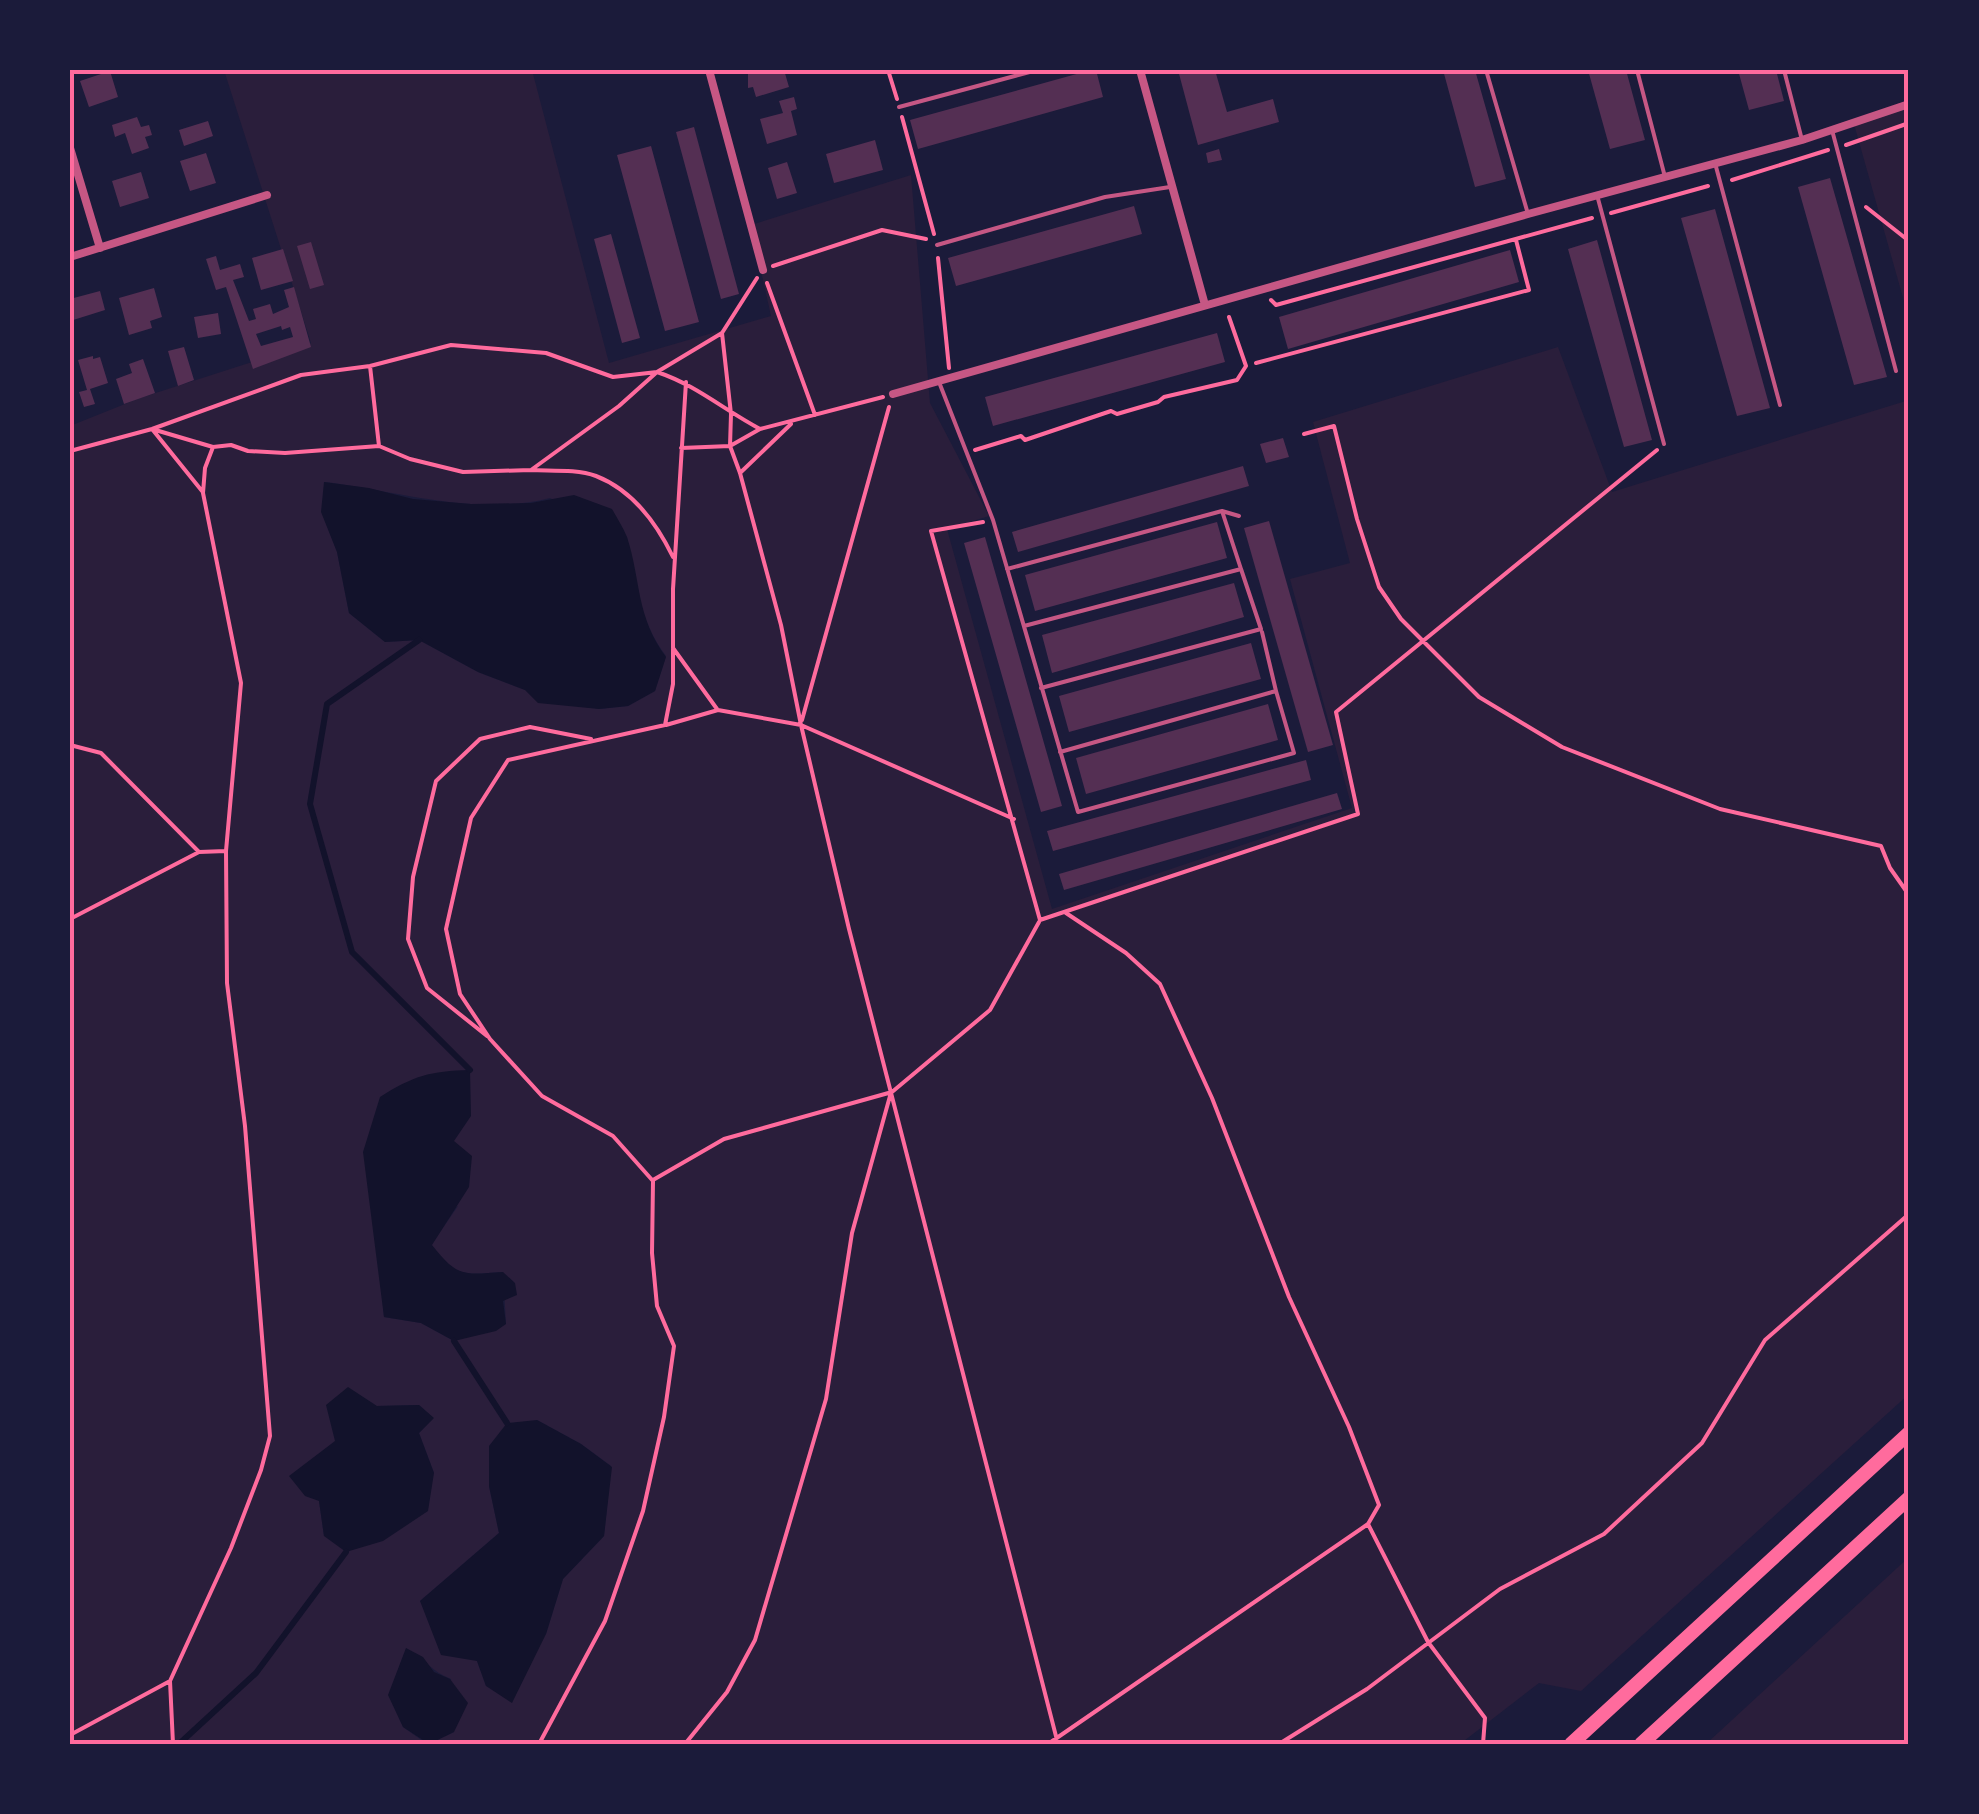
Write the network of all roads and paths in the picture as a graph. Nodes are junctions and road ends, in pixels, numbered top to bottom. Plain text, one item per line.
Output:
1 (709, 70) edge
2 (888, 70) edge
3 (1037, 70) edge
4 (1140, 70) edge
5 (1486, 70) edge
6 (1637, 70) edge
7 (1784, 70) edge
8 (1909, 104) edge
9 (899, 107) junction
10 (1832, 130) junction
11 (1802, 140) junction
12 (70, 148) edge
13 (1715, 163) junction
14 (1665, 177) junction
15 (1171, 187) junction
16 (1849, 194) junction
17 (267, 195) dead end
18 (1597, 195) junction
19 (1528, 214) junction
20 (1516, 240) dead end
21 (1909, 241) edge
22 (937, 244) junction
23 (100, 248) junction
24 (70, 257) edge
25 (762, 270) junction
26 (1205, 304) junction
27 (1229, 317) dead end
28 (722, 333) junction
29 (1256, 363) dead end
30 (370, 366) junction
31 (1896, 371) dead end
32 (657, 372) junction
33 (951, 377) junction
34 (939, 380) junction
35 (686, 382) junction
36 (893, 394) junction
37 (1780, 406) dead end
38 (731, 414) junction
39 (815, 415) junction
40 (794, 421) junction
41 (152, 428) junction
42 (760, 429) junction
43 (1304, 434) dead end
44 (1664, 444) joint
45 (213, 446) junction
46 (379, 446) junction
47 (730, 446) junction
48 (681, 448) junction
49 (70, 451) edge
50 (968, 452) junction
51 (531, 470) junction
52 (740, 472) junction
53 (203, 492) junction
54 (1222, 511) junction
55 (1239, 516) dead end
56 (992, 520) junction
57 (675, 561) junction
58 (1242, 568) junction
59 (1007, 569) junction
60 (1024, 626) junction
61 (1261, 629) junction
62 (1423, 642) junction
63 (673, 648) junction
64 (1042, 688) junction
65 (1276, 691) junction
66 (718, 710) junction
67 (665, 725) junction
68 (800, 725) junction
69 (596, 740) junction
70 (70, 745) edge
71 (1060, 752) junction
72 (1014, 819) junction
73 (226, 851) junction
74 (199, 852) junction
75 (1909, 895) edge
76 (1065, 912) junction
77 (70, 919) edge
78 (1040, 920) junction
79 (490, 1038) junction
80 (892, 1092) junction
81 (652, 1180) junction
82 (1909, 1214) edge
83 (1909, 1433) edge
84 (1909, 1498) edge
85 (1368, 1524) junction
86 (1428, 1642) junction
87 (170, 1681) junction
88 (70, 1735) edge
89 (1057, 1742) edge
90 (174, 1744) edge
91 (539, 1744) edge
92 (684, 1744) edge
93 (1048, 1744) edge
94 (1279, 1744) edge
95 (1483, 1744) edge
96 (1572, 1744) edge
97 (1642, 1744) edge

1 - 25 street
2 - 9 path
3 - 9 lane
4 - 15 street
5 - 19 lane
6 - 14 lane
7 - 11 lane
8 - 10 street
9 - 22 path
10 - 11 street
10 - 16 lane
11 - 13 street
12 - 23 street
13 - 14 street
13 - 37 lane
14 - 18 street
15 - 22 lane
15 - 26 street
16 - 21 path
16 - 31 lane
17 - 23 street
18 - 19 street
18 - 44 lane
19 - 26 street
20 - 29 path
22 - 25 path
22 - 33 path
23 - 24 street
25 - 28 path
25 - 39 path
26 - 33 street
27 - 50 path
28 - 32 path
28 - 38 path
30 - 32 path
30 - 41 path
30 - 46 path
32 - 35 path
32 - 51 path
33 - 34 street
34 - 36 street
34 - 50 lane
35 - 38 path
35 - 48 path
36 - 39 path
36 - 68 path
38 - 42 path
38 - 47 path
39 - 40 path
40 - 42 path
40 - 52 path
41 - 45 path
41 - 49 path
41 - 53 path
42 - 47 path
43 - 62 path
44 - 62 path
45 - 46 path
45 - 53 path
46 - 51 path
47 - 48 path
47 - 52 path
48 - 57 path
50 - 56 lane
51 - 57 path
52 - 68 path
53 - 73 path
54 - 55 lane
54 - 58 lane
54 - 59 lane
56 - 59 lane
56 - 72 path
57 - 63 path
58 - 60 lane
58 - 61 lane
59 - 60 lane
60 - 64 lane
61 - 64 lane
61 - 65 lane
62 - 75 path
62 - 76 path
63 - 66 path
63 - 67 path
64 - 71 lane
65 - 71 lane
65 - 71 lane
66 - 67 path
66 - 68 path
67 - 69 path
68 - 72 path
68 - 80 path
69 - 79 path
69 - 79 path
70 - 74 path
72 - 78 path
73 - 74 path
73 - 87 path
74 - 77 path
76 - 78 path
76 - 85 path
78 - 80 path
79 - 81 path
80 - 81 path
80 - 89 path
80 - 92 path
81 - 91 path
82 - 86 path
83 - 96 highway
84 - 97 highway
85 - 86 path
85 - 89 path
86 - 94 path
86 - 95 path
87 - 88 path
87 - 90 path
89 - 93 path

